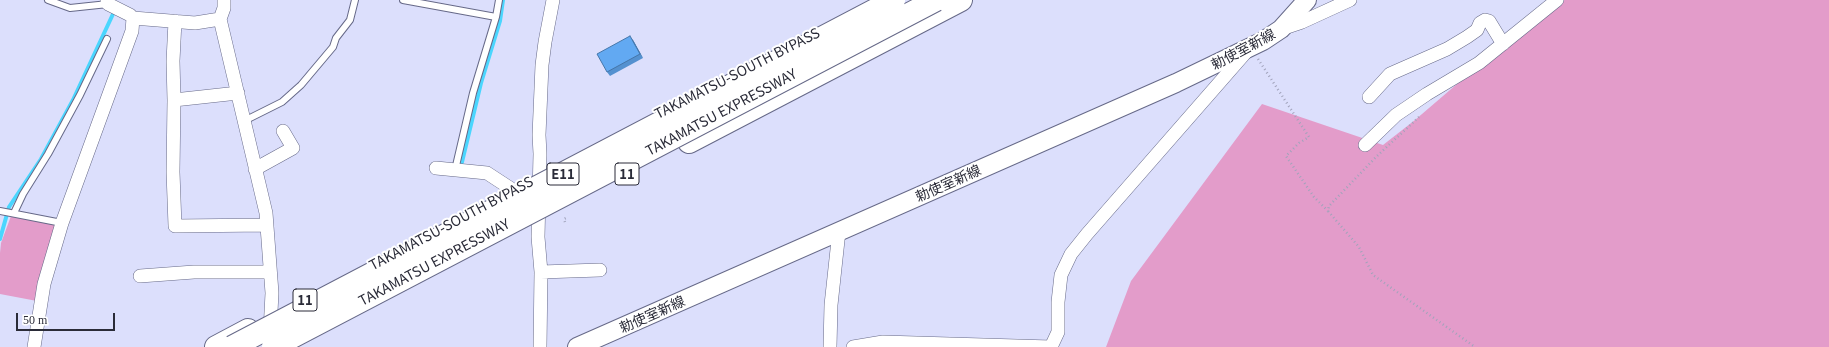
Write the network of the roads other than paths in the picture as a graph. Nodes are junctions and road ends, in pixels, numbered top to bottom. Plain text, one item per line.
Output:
1 (48, 0) edge
2 (224, 0) edge
3 (355, 0) edge
4 (403, 0) edge
5 (499, 0) edge
6 (554, 0) edge
7 (877, 0) edge
8 (894, 0) edge
9 (936, 0) edge
10 (961, 0) edge
11 (1307, 0) edge
12 (1350, 0) edge
13 (1557, 0) edge
14 (108, 2) edge
15 (496, 17) junction
16 (133, 18) junction
17 (220, 19) junction
18 (175, 21) junction
19 (1281, 29) junction
20 (107, 39) dead end
21 (1503, 44) junction
22 (1251, 47) junction
23 (238, 93) junction
24 (1369, 97) dead end
25 (174, 100) junction
26 (244, 120) junction
27 (282, 131) dead end
28 (1365, 145) dead end
29 (436, 168) dead end
30 (255, 169) junction
31 (456, 170) junction
32 (540, 175) junction
33 (512, 190) junction
34 (3, 212) edge
35 (13, 213) junction
36 (538, 220) junction
37 (62, 223) junction
38 (267, 226) junction
39 (839, 231) junction
40 (600, 270) dead end
41 (270, 272) junction
42 (541, 272) junction
43 (140, 276) dead end
44 (270, 318) junction
45 (34, 347) edge
46 (216, 347) edge
47 (232, 347) edge
48 (269, 347) edge
49 (272, 347) edge
50 (291, 347) edge
51 (540, 347) edge
52 (577, 347) edge
53 (830, 347) edge
54 (853, 347) edge
55 (1051, 347) edge

1 - 14 lane
2 - 17 street
3 - 26 lane
4 - 15 lane
5 - 15 lane
6 - 32 street
7 - 32 highway, TAKAMATSU-SOUTH BYPASS / 11
8 - 47 highway, TAKAMATSU EXPRESSWAY / E11, bridge
9 - 49 highway, TAKAMATSU EXPRESSWAY / E11, bridge
10 - 36 highway, 11
11 - 19 main road, 勅使室新線
12 - 19 street
13 - 21 street
14 - 16 street
15 - 31 lane
16 - 18 street
16 - 37 street
17 - 18 street
17 - 23 street
18 - 25 street
19 - 22 main road, 勅使室新線
20 - 35 lane
21 - 24 street
21 - 28 street
22 - 39 main road, 勅使室新線
22 - 55 street
23 - 25 street
23 - 26 street
25 - 38 street
26 - 30 street
27 - 30 street
29 - 31 street
30 - 38 street
31 - 33 street
32 - 33 highway, TAKAMATSU-SOUTH BYPASS / 11
32 - 36 street
33 - 44 highway, TAKAMATSU-SOUTH BYPASS / 11
34 - 35 lane
35 - 37 lane
36 - 42 street
36 - 50 highway, 11
37 - 45 street
38 - 41 street
39 - 52 main road, 勅使室新線
39 - 53 street
40 - 42 street
41 - 43 street
41 - 44 street
42 - 51 street
44 - 46 highway, TAKAMATSU-SOUTH BYPASS / 11
44 - 48 street
54 - 55 street

